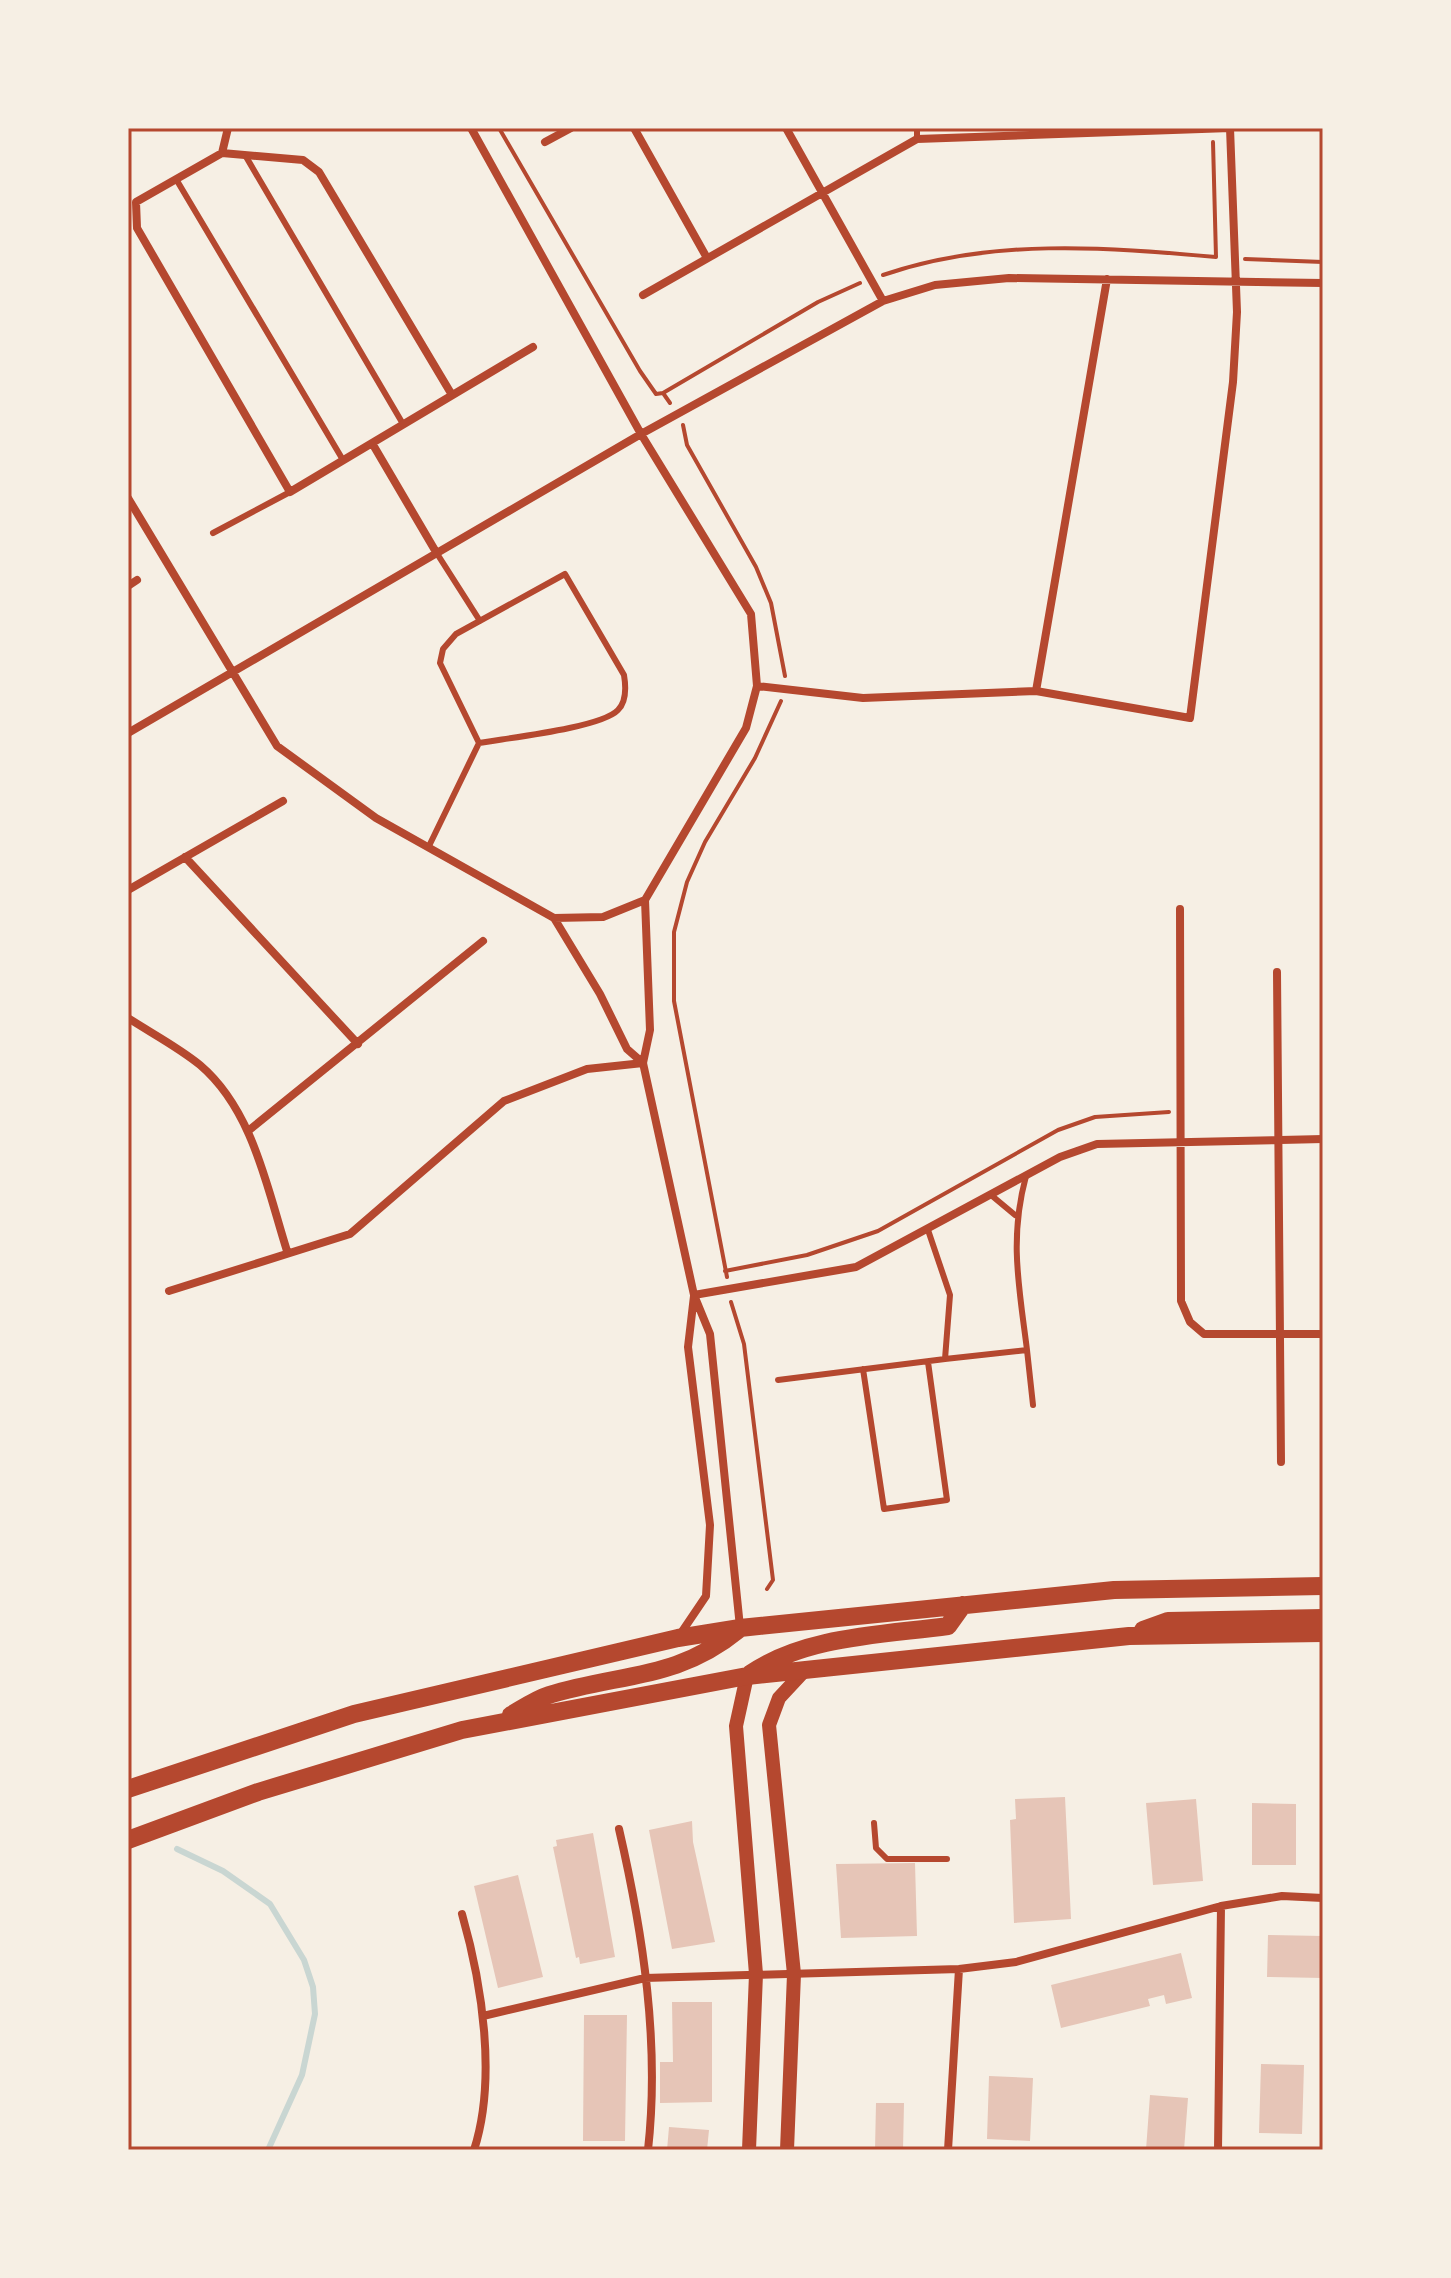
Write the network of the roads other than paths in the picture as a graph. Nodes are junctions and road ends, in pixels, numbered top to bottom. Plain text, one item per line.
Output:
1 (228, 128) edge
2 (471, 128) edge
3 (571, 128) edge
4 (634, 128) edge
5 (786, 128) edge
6 (917, 128) edge
7 (1230, 128) edge
8 (917, 139) junction
9 (545, 142) dead end
10 (222, 153) junction
11 (245, 154) junction
12 (176, 179) junction
13 (823, 193) junction
14 (707, 258) junction
15 (1107, 279) junction
16 (1236, 281) junction
17 (1323, 283) edge
18 (643, 295) dead end
19 (883, 301) junction
20 (533, 347) dead end
21 (452, 395) junction
22 (403, 424) junction
23 (641, 434) junction
24 (372, 443) junction
25 (343, 460) junction
26 (290, 492) junction
27 (128, 498) edge
28 (213, 533) dead end
29 (436, 552) junction
30 (137, 580) dead end
31 (128, 586) edge
32 (480, 621) junction
33 (231, 672) junction
34 (757, 686) junction
35 (1036, 691) junction
36 (128, 733) edge
37 (479, 743) junction
38 (283, 801) dead end
39 (429, 846) junction
40 (185, 857) junction
41 (128, 890) edge
42 (645, 900) junction
43 (1180, 909) dead end
44 (554, 918) junction
45 (483, 941) dead end
46 (1277, 972) dead end
47 (128, 1018) edge
48 (358, 1044) junction
49 (643, 1063) junction
50 (248, 1131) junction
51 (1278, 1139) junction
52 (1323, 1139) edge
53 (1178, 1140) junction
54 (1026, 1176) junction
55 (991, 1195) junction
56 (1015, 1215) junction
57 (928, 1230) junction
58 (287, 1251) junction
59 (169, 1291) dead end
60 (694, 1295) junction
61 (1279, 1334) junction
62 (1323, 1334) edge
63 (1027, 1350) junction
64 (945, 1359) junction
65 (928, 1362) junction
66 (863, 1369) junction
67 (778, 1380) dead end
68 (1033, 1405) dead end
69 (1281, 1462) dead end
70 (1323, 1586) edge
71 (963, 1605) junction
72 (1323, 1618) edge
73 (740, 1628) junction
74 (1323, 1633) edge
75 (1129, 1636) junction
76 (678, 1638) junction
77 (806, 1669) junction
78 (747, 1676) junction
79 (495, 1724) junction
80 (133, 1790) edge
81 (874, 1823) dead end
82 (619, 1829) dead end
83 (128, 1840) edge
84 (947, 1859) dead end
85 (1323, 1898) edge
86 (1221, 1906) junction
87 (462, 1914) dead end
88 (959, 1969) junction
89 (756, 1974) junction
90 (794, 1974) junction
91 (645, 1978) junction
92 (483, 2016) junction
93 (474, 2150) edge
94 (648, 2150) edge
95 (749, 2150) edge
96 (787, 2150) edge
97 (948, 2150) edge
98 (1218, 2150) edge

1 - 10 street
2 - 23 street
3 - 9 street
4 - 14 street
5 - 13 street
6 - 8 lane
7 - 8 street
7 - 16 street
8 - 13 street
10 - 11 street
10 - 12 street
11 - 21 street
11 - 22 lane
12 - 25 lane
12 - 26 street
13 - 14 street
13 - 19 street
14 - 18 street
15 - 16 street
15 - 19 street
15 - 35 street
16 - 17 street
16 - 35 street
19 - 23 street
20 - 21 street
21 - 22 street
22 - 24 street
23 - 29 street
23 - 34 street
24 - 25 street
24 - 29 street
25 - 26 street
26 - 28 lane
27 - 33 street
29 - 32 lane
29 - 33 street
30 - 31 street
32 - 37 lane
32 - 37 lane
33 - 36 street
33 - 39 street
34 - 35 street
34 - 42 street
37 - 39 lane
38 - 40 street
39 - 44 street
40 - 41 street
40 - 48 street
42 - 44 street
42 - 49 street
43 - 53 street
44 - 49 street
45 - 48 street
46 - 51 street
47 - 50 street
48 - 50 street
49 - 58 street
49 - 60 street
50 - 58 street
51 - 52 street
51 - 53 street
51 - 61 street
53 - 54 street
53 - 61 street
54 - 55 street
54 - 56 lane
55 - 56 lane
55 - 57 street
56 - 63 lane
57 - 60 street
57 - 64 lane
58 - 59 street
60 - 73 street
60 - 76 street
61 - 62 street
61 - 69 street
63 - 64 lane
63 - 68 lane
64 - 65 lane
65 - 66 lane
65 - 66 lane
66 - 67 lane
70 - 71 highway
71 - 73 highway
71 - 78 highway
72 - 75 highway
73 - 76 highway
73 - 79 highway
74 - 75 highway
75 - 77 highway
76 - 80 highway
77 - 78 highway
77 - 90 street
78 - 79 highway
78 - 89 street
79 - 83 highway
81 - 84 lane
82 - 91 street
85 - 86 street
86 - 88 street
86 - 98 street
87 - 92 street
88 - 90 street
88 - 97 street
89 - 90 street
89 - 91 street
89 - 95 street
90 - 96 street
91 - 92 street
91 - 94 street
92 - 93 street

